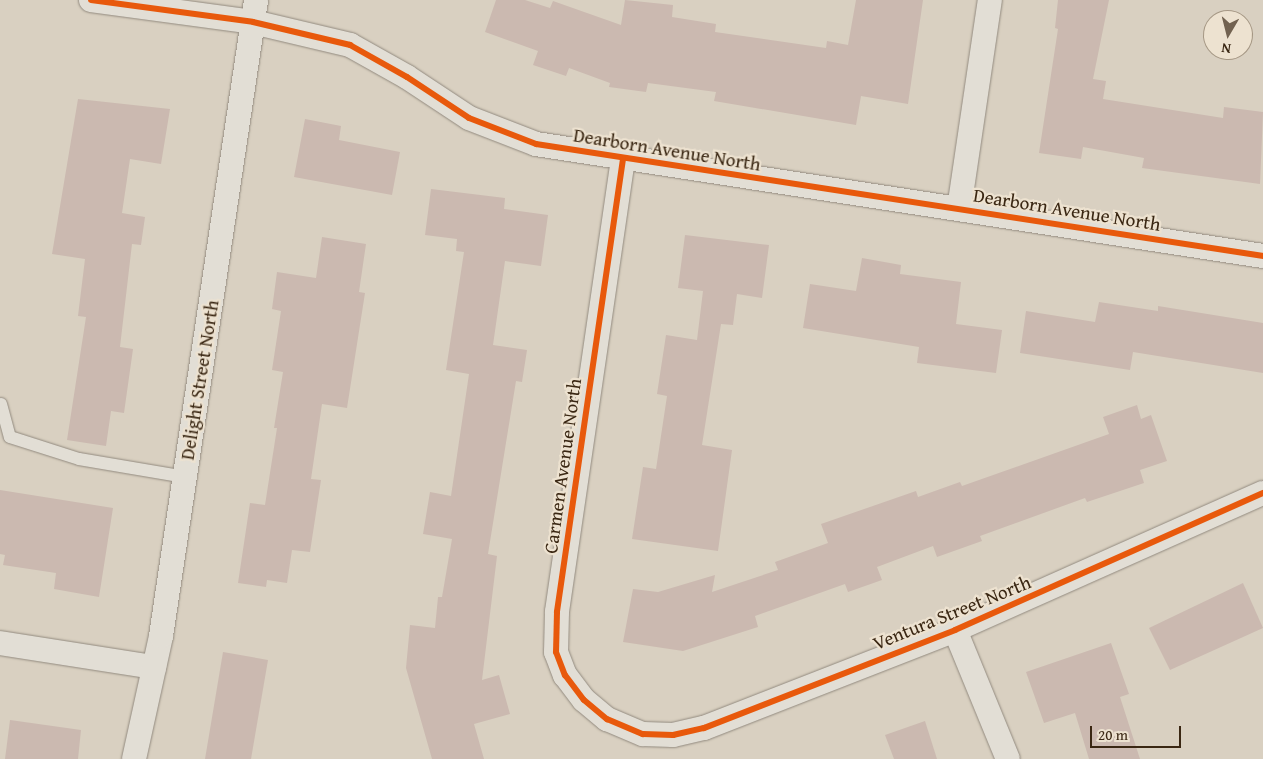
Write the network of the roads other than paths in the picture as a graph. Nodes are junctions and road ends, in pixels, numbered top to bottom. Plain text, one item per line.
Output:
1 (91, 0) edge
2 (990, 0) edge
3 (255, 11) edge
4 (623, 160) junction
5 (959, 209) junction
6 (1263, 256) edge
7 (1, 404) edge
8 (185, 477) junction
9 (1263, 493) edge
10 (955, 630) junction
11 (0, 643) edge
12 (154, 667) junction
13 (644, 734) joint
14 (134, 759) edge
15 (1008, 759) edge

1 - 3 street, Dearborn Avenue North
2 - 5 street
3 - 4 street, Dearborn Avenue North
3 - 8 street, Delight Street North
4 - 5 street, Dearborn Avenue North
4 - 13 street, Carmen Avenue North
5 - 6 street, Dearborn Avenue North
7 - 8 lane
8 - 12 street, Delight Street North
9 - 10 street, Ventura Street North
10 - 13 street, Ventura Street North
10 - 15 street
11 - 12 street
12 - 14 street, Delight Street North

